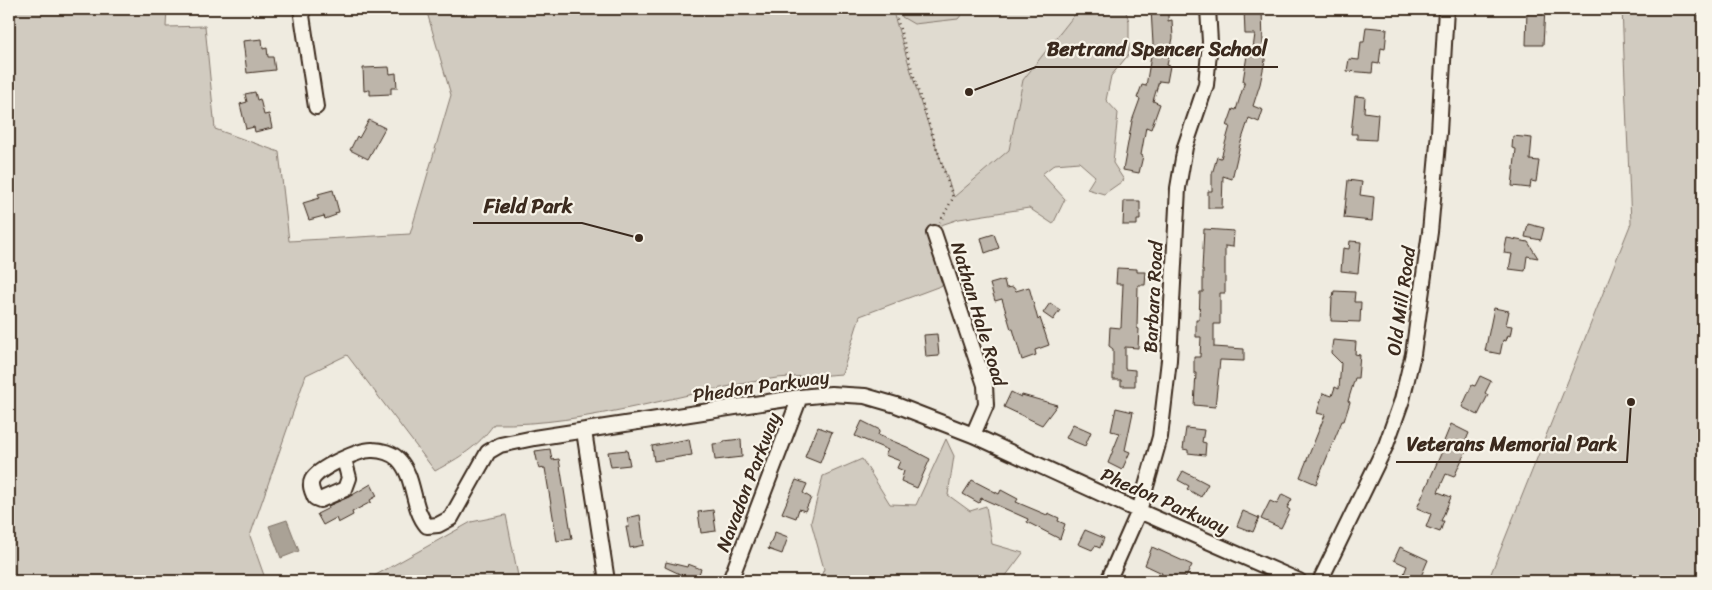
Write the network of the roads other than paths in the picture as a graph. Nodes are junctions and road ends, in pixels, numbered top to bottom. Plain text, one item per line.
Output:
1 (301, 9) edge
2 (1208, 9) edge
3 (1446, 9) edge
4 (316, 106) dead end
5 (934, 233) road end
6 (800, 397) junction
7 (584, 431) junction
8 (974, 435) junction
9 (344, 459) dead end
10 (1140, 511) junction
11 (607, 581) edge
12 (730, 581) edge
13 (1108, 581) edge
14 (1299, 581) edge
15 (1320, 581) edge

1 - 4 street
2 - 10 street, Barbara Road
3 - 15 street, Old Mill Road
5 - 8 street, Nathan Hale Road
6 - 7 street, Phedon Parkway
6 - 8 street, Phedon Parkway
6 - 12 street, Navadon Parkway
7 - 9 street, Phedon Parkway
7 - 11 street
8 - 10 street, Phedon Parkway
10 - 13 street, Barbara Road
10 - 14 street, Phedon Parkway

